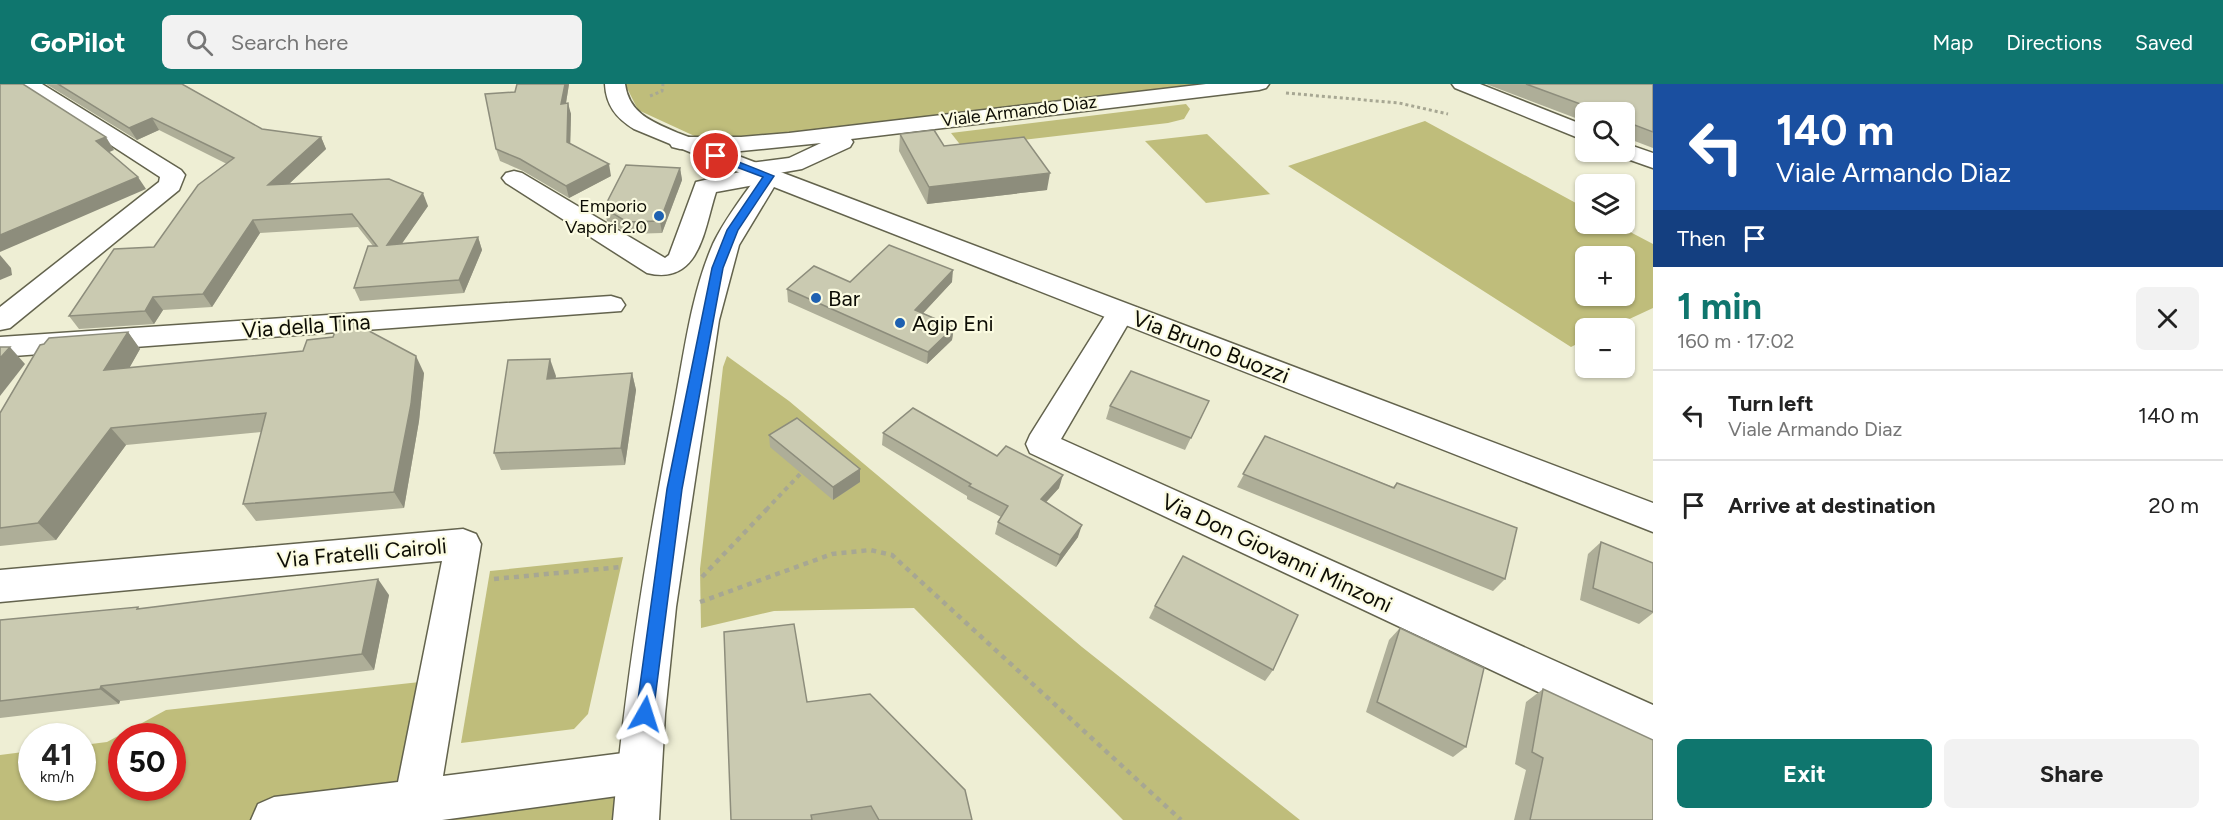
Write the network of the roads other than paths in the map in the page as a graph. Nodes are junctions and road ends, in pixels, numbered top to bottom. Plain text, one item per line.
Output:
1 (27, 84) edge
2 (615, 84) edge
3 (1259, 84) edge
4 (1462, 84) edge
5 (887, 128) junction
6 (1575, 130) edge
7 (789, 140) junction
8 (680, 142) junction
9 (1635, 154) edge
10 (810, 159) junction
11 (1653, 161) edge
12 (759, 172) junction
13 (514, 178) dead end
14 (800, 187) junction
15 (611, 305) dead end
16 (1121, 312) junction
17 (0, 321) edge
18 (0, 347) edge
19 (1653, 518) edge
20 (0, 586) edge
21 (1653, 726) edge
22 (639, 772) junction
23 (416, 802) junction
24 (274, 820) edge
25 (636, 820) edge

1 - 17 street
2 - 8 street
3 - 5 street, Viale Armando Diaz
4 - 6 street
5 - 7 street
5 - 10 street
7 - 8 street
7 - 12 street
8 - 12 street
9 - 11 street
10 - 12 street
10 - 14 street
12 - 13 street
12 - 14 street, Via Bruno Buozzi
12 - 22 street
14 - 16 street, Via Bruno Buozzi
15 - 18 street, Via della Tina
16 - 19 street, Via Bruno Buozzi
16 - 21 street, Via Don Giovanni Minzoni
20 - 23 street, Via Fratelli Cairoli
22 - 23 street
22 - 25 street
23 - 24 street

